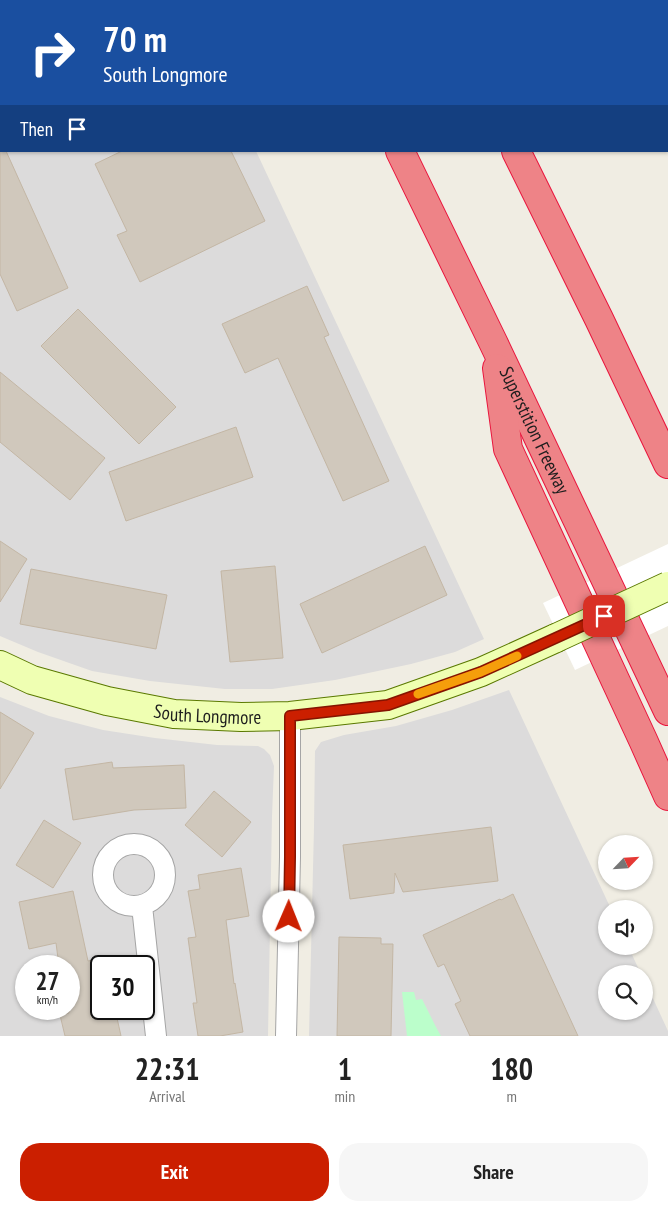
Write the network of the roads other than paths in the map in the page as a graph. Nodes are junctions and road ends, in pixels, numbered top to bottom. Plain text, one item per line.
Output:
1 (400, 152) edge
2 (516, 152) edge
3 (599, 319) junction
4 (493, 342) junction
5 (668, 444) edge
6 (668, 464) edge
7 (668, 586) edge
8 (0, 665) edge
9 (668, 711) edge
10 (290, 716) junction
11 (668, 796) edge
12 (142, 906) dead end
13 (156, 1036) edge
14 (286, 1036) edge

1 - 4 highway, Superstition Freeway
2 - 3 highway
3 - 5 highway
3 - 6 highway
4 - 9 highway, Superstition Freeway
4 - 11 highway
7 - 10 street, South Longmore, bridge
8 - 10 street, South Longmore
10 - 14 street
12 - 13 street

